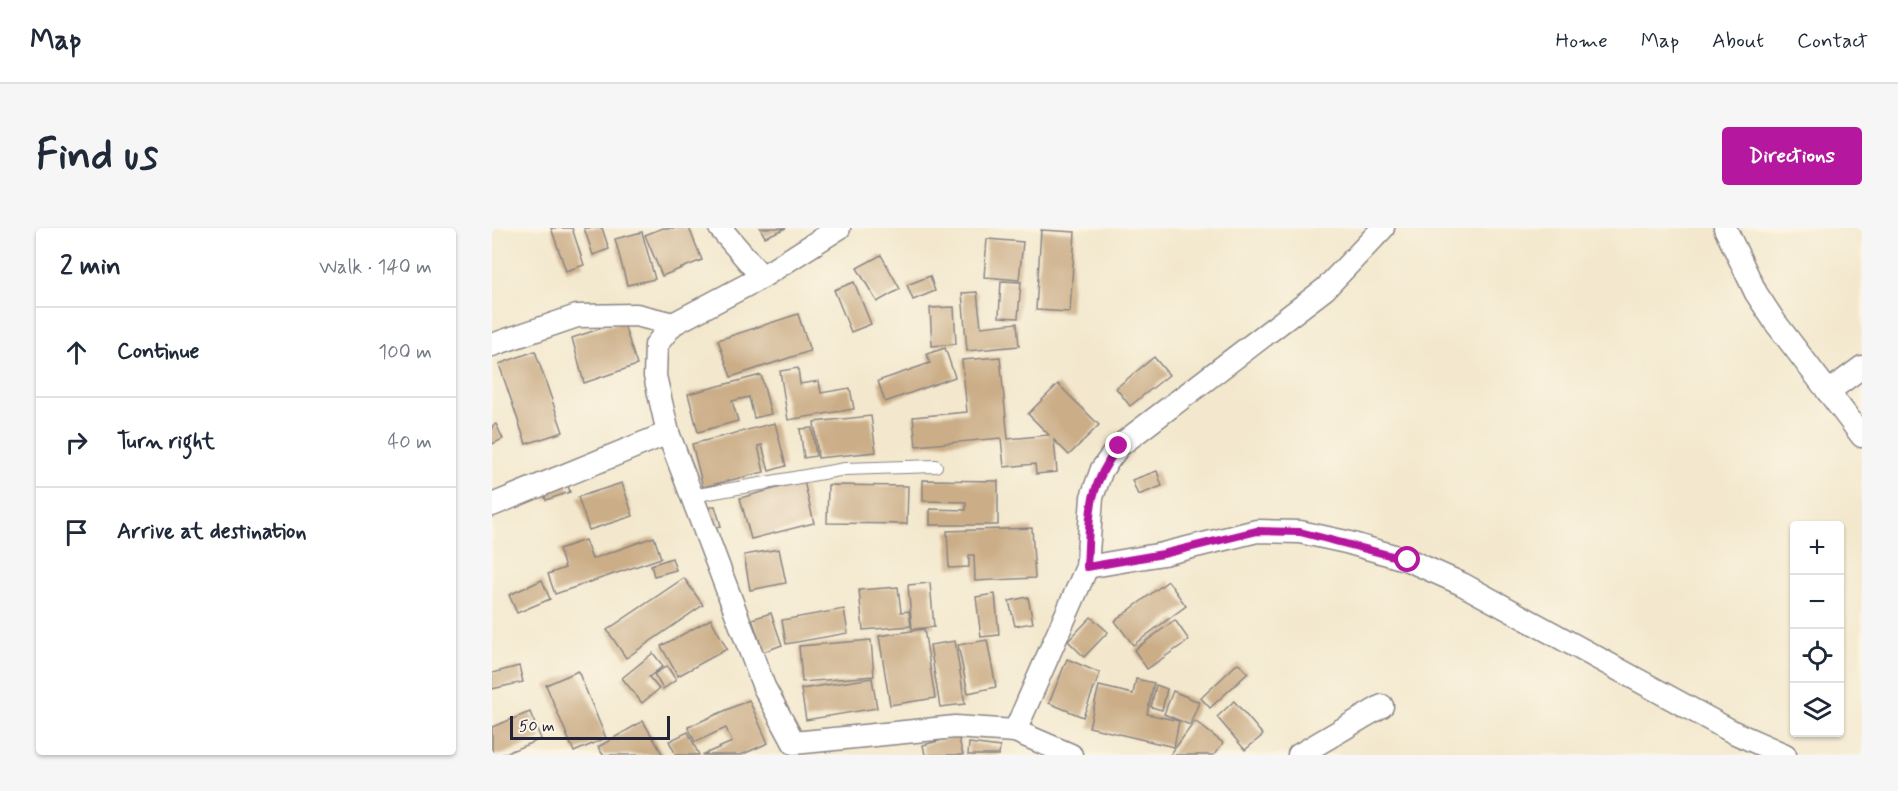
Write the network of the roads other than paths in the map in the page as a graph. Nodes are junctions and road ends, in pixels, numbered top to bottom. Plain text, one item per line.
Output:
1 (720, 228) edge
2 (839, 228) edge
3 (1383, 228) edge
4 (1725, 228) edge
5 (762, 277) junction
6 (673, 324) junction
7 (492, 345) edge
8 (1862, 367) edge
9 (1828, 392) junction
10 (668, 433) junction
11 (1862, 436) edge
12 (936, 466) dead end
13 (692, 496) junction
14 (492, 505) edge
15 (1087, 567) junction
16 (1382, 706) dead end
17 (1015, 731) junction
18 (795, 749) edge
19 (1071, 755) edge
20 (1299, 755) edge
21 (1785, 755) edge

1 - 5 street
2 - 5 street
3 - 15 street
4 - 9 street
5 - 6 street
6 - 7 street
6 - 10 street
8 - 9 street
9 - 11 street
10 - 13 street
10 - 14 street
12 - 13 lane
13 - 18 street
15 - 17 street
15 - 21 street
16 - 20 street
17 - 18 street
17 - 19 street

